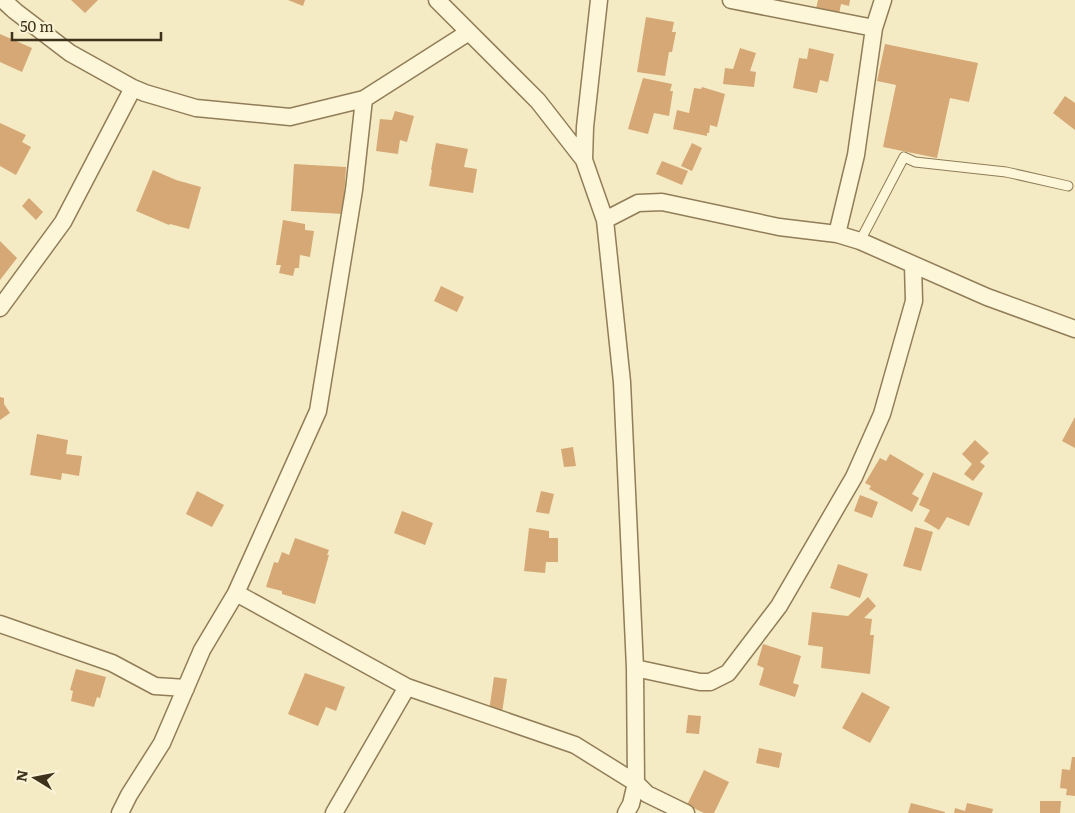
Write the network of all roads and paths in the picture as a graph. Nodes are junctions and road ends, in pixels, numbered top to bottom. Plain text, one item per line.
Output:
1 (3, 0) edge
2 (437, 0) edge
3 (599, 0) edge
4 (731, 0) edge
5 (883, 0) edge
6 (874, 28) junction
7 (469, 32) junction
8 (133, 88) junction
9 (364, 100) junction
10 (584, 160) junction
11 (1068, 186) dead end
12 (606, 220) junction
13 (837, 234) junction
14 (860, 241) junction
15 (913, 265) junction
16 (0, 308) edge
17 (1075, 329) edge
18 (236, 593) junction
19 (0, 624) edge
20 (635, 668) junction
21 (407, 687) junction
22 (186, 688) junction
23 (636, 783) junction
24 (120, 813) edge
25 (334, 813) edge
26 (626, 813) edge
27 (686, 813) edge

1 - 8 street
2 - 7 street
3 - 10 street
4 - 6 street
5 - 6 street
6 - 13 street
7 - 9 street
7 - 10 street
8 - 9 street
8 - 16 street
9 - 18 street
10 - 12 street
11 - 14 lane
12 - 13 street
12 - 20 street
13 - 14 street
14 - 15 street
15 - 17 street
15 - 20 street
18 - 21 street
18 - 22 street
19 - 22 street
20 - 23 street
21 - 23 street
21 - 25 street
22 - 24 street
23 - 26 street
23 - 27 street

